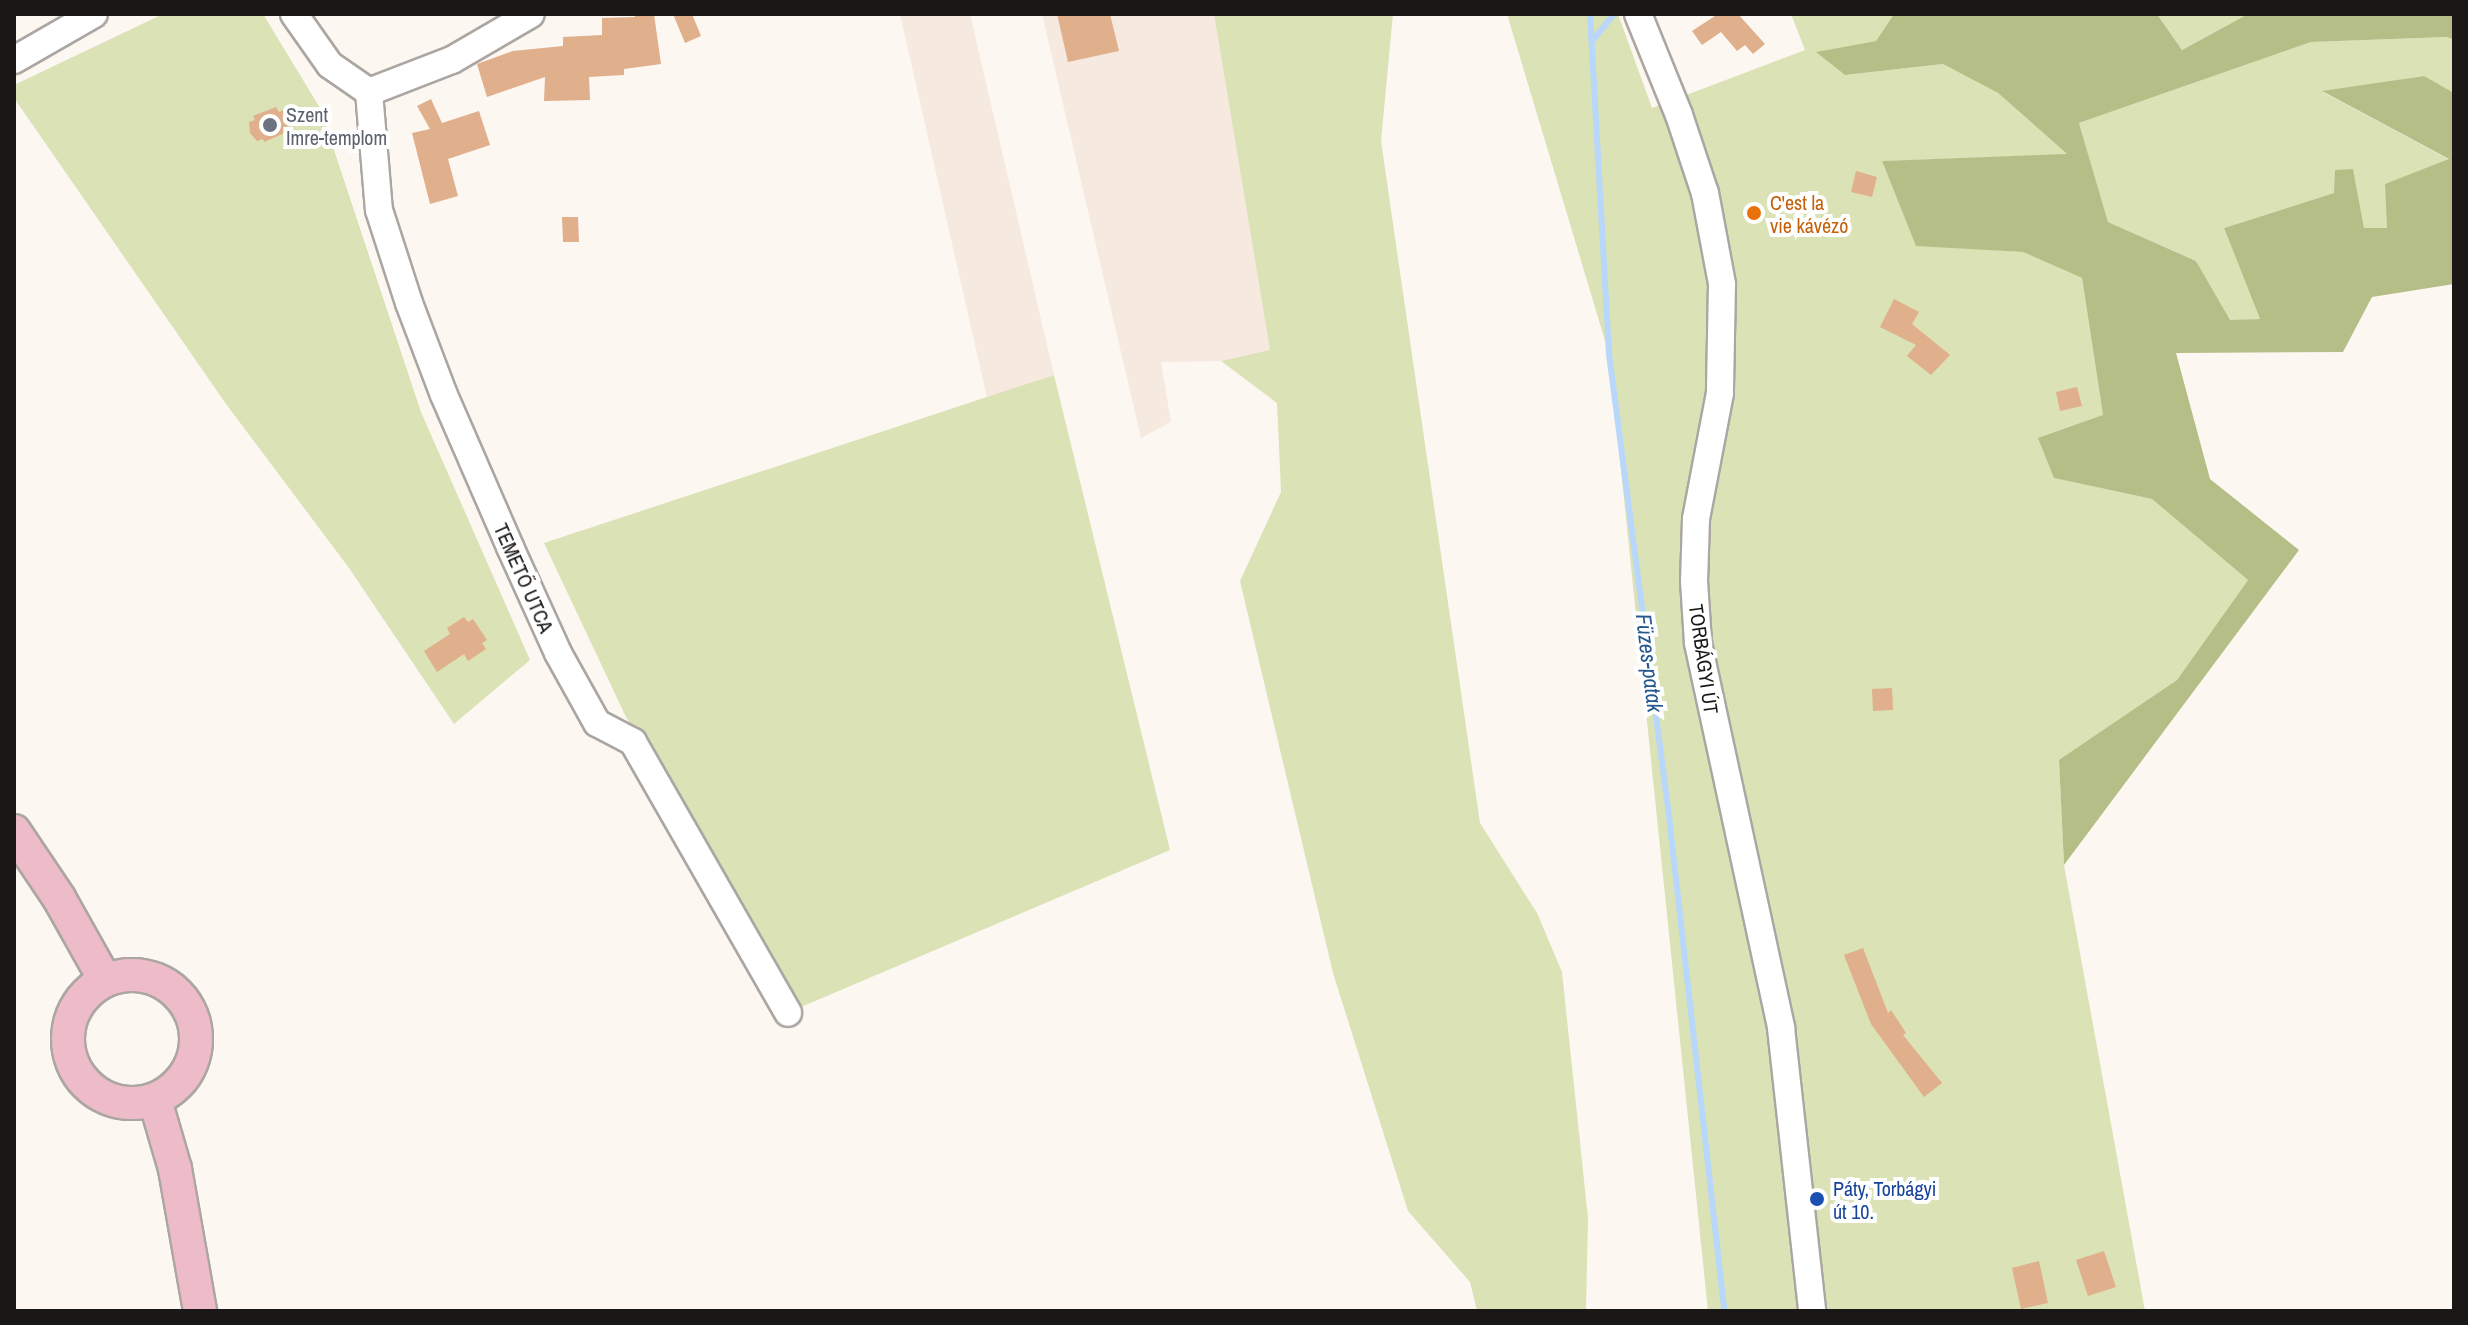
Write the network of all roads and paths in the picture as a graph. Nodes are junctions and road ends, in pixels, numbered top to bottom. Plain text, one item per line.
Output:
1 (94, 14) edge
2 (294, 14) edge
3 (531, 14) edge
4 (1638, 14) edge
5 (14, 60) edge
6 (369, 92) junction
7 (14, 831) edge
8 (105, 980) junction
9 (788, 1013) dead end
10 (155, 1100) junction
11 (200, 1311) edge
12 (1812, 1311) edge

1 - 5 street
2 - 6 street
3 - 6 street
4 - 12 street, TORBÁGYI ÚT
6 - 9 street, TEMETŐ UTCA
7 - 8 main road
8 - 10 main road
8 - 10 main road
10 - 11 main road

